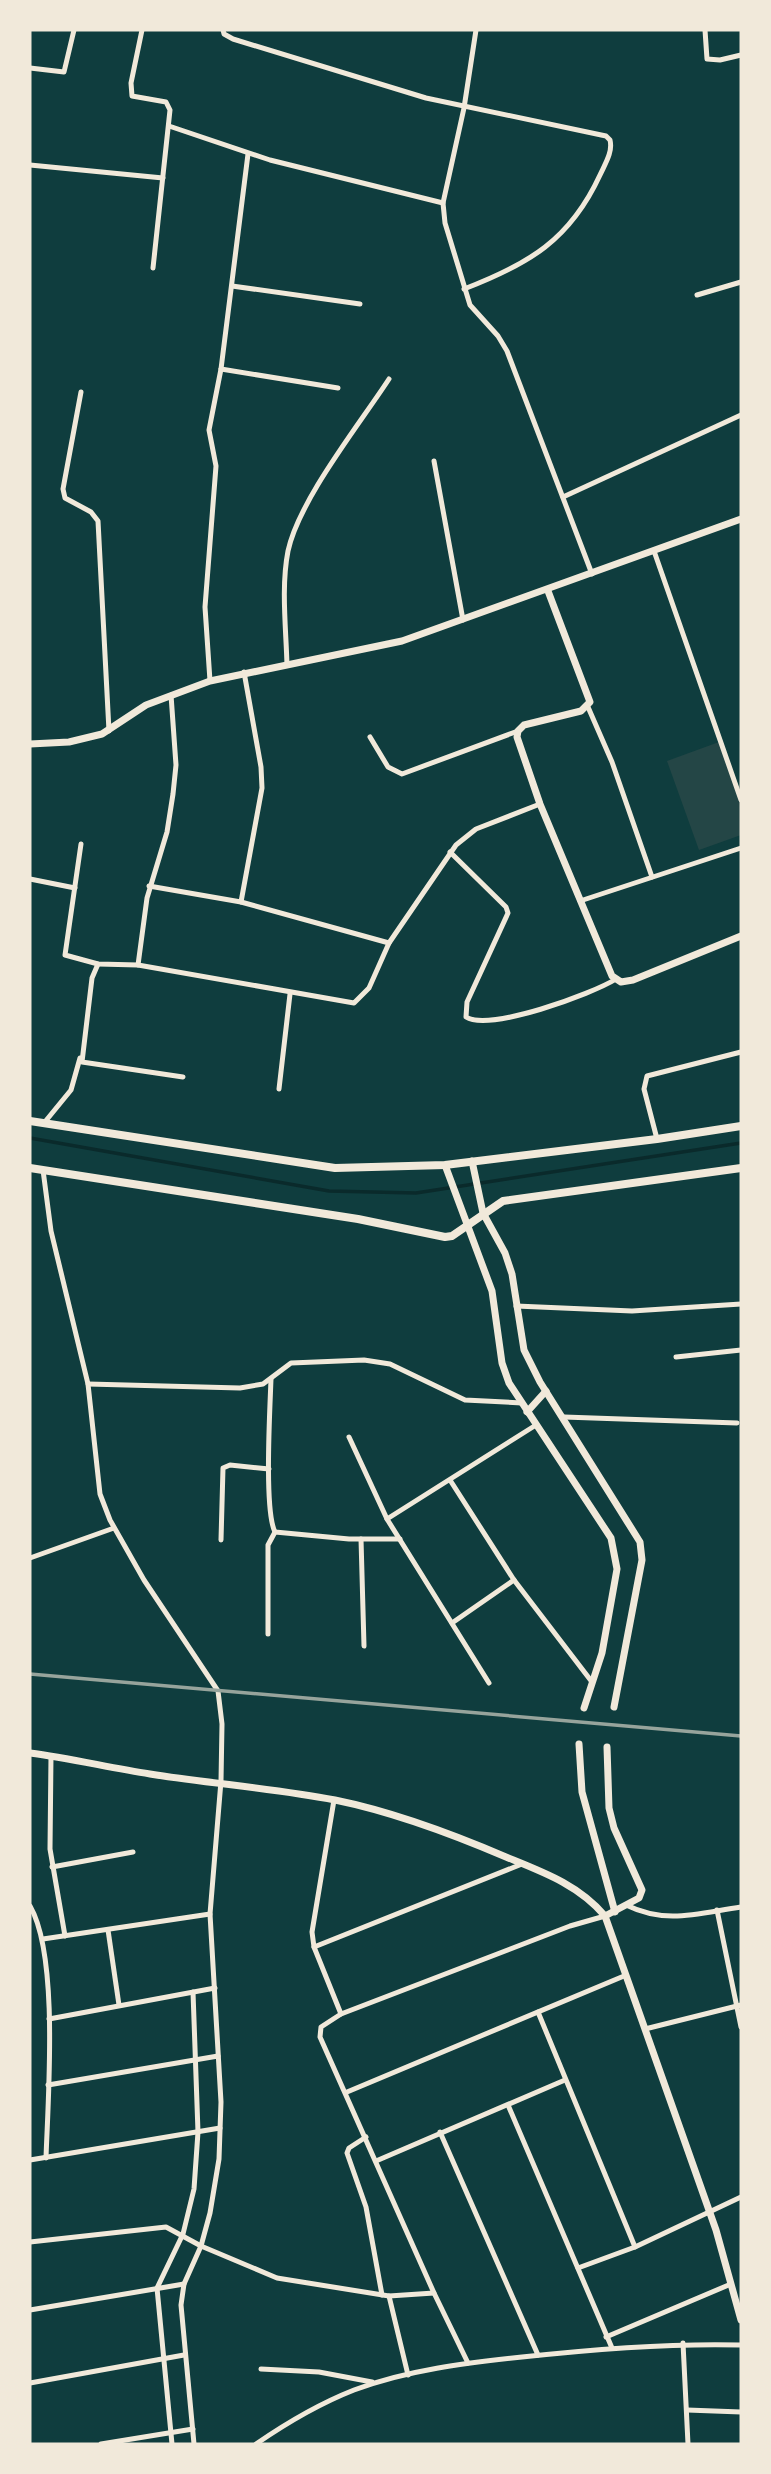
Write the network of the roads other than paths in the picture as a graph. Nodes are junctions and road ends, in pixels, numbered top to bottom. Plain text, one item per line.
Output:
1 (74, 30) edge
2 (142, 30) edge
3 (223, 30) edge
4 (476, 30) edge
5 (705, 30) edge
6 (741, 55) edge
7 (30, 68) edge
8 (464, 108) junction
9 (169, 126) junction
10 (248, 154) junction
11 (30, 165) edge
12 (163, 178) junction
13 (443, 203) junction
14 (153, 268) dead end
15 (741, 282) edge
16 (232, 286) junction
17 (464, 289) junction
18 (697, 295) dead end
19 (360, 304) dead end
20 (221, 369) junction
21 (389, 379) dead end
22 (338, 388) dead end
23 (81, 392) dead end
24 (741, 415) edge
25 (434, 461) dead end
26 (563, 497) junction
27 (741, 519) edge
28 (654, 551) junction
29 (592, 574) junction
30 (548, 591) junction
31 (463, 620) junction
32 (286, 665) junction
33 (244, 672) junction
34 (209, 681) junction
35 (171, 695) junction
36 (588, 707) junction
37 (109, 731) junction
38 (518, 731) junction
39 (370, 737) dead end
40 (30, 744) edge
41 (741, 800) edge
42 (540, 804) junction
43 (81, 844) dead end
44 (741, 848) edge
45 (450, 852) junction
46 (652, 877) junction
47 (30, 879) edge
48 (149, 886) junction
49 (75, 888) junction
50 (580, 901) junction
51 (241, 902) junction
52 (741, 936) edge
53 (389, 943) junction
54 (98, 964) junction
55 (138, 965) junction
56 (616, 979) junction
57 (289, 994) junction
58 (741, 1052) edge
59 (80, 1058) junction
60 (183, 1077) dead end
61 (279, 1089) dead end
62 (30, 1121) edge
63 (44, 1123) junction
64 (741, 1126) edge
65 (657, 1139) junction
66 (472, 1161) junction
67 (445, 1165) junction
68 (30, 1168) edge
69 (741, 1168) edge
70 (43, 1170) junction
71 (483, 1213) junction
72 (466, 1227) junction
73 (741, 1304) edge
74 (516, 1306) junction
75 (741, 1350) edge
76 (676, 1357) dead end
77 (271, 1380) junction
78 (88, 1384) junction
79 (546, 1391) junction
80 (522, 1403) junction
81 (527, 1412) junction
82 (564, 1417) junction
83 (737, 1423) dead end
84 (536, 1425) junction
85 (349, 1437) dead end
86 (269, 1469) junction
87 (450, 1480) junction
88 (387, 1519) junction
89 (114, 1528) junction
90 (275, 1532) junction
91 (360, 1539) junction
92 (400, 1539) junction
93 (221, 1540) dead end
94 (30, 1558) edge
95 (514, 1580) junction
96 (452, 1623) junction
97 (268, 1634) dead end
98 (364, 1646) dead end
99 (592, 1682) junction
100 (489, 1683) dead end
101 (614, 1707) dead end
102 (584, 1708) dead end
103 (579, 1744) dead end
104 (607, 1747) dead end
105 (30, 1753) edge
106 (51, 1756) junction
107 (221, 1781) junction
108 (334, 1800) junction
109 (133, 1852) dead end
110 (523, 1864) junction
111 (52, 1867) junction
112 (626, 1905) junction
113 (30, 1906) edge
114 (741, 1907) edge
115 (717, 1910) junction
116 (615, 1912) junction
117 (210, 1914) junction
118 (605, 1916) junction
119 (108, 1930) junction
120 (65, 1936) junction
121 (43, 1939) junction
122 (314, 1947) junction
123 (624, 1976) junction
124 (210, 1989) junction
125 (193, 1992) junction
126 (739, 2005) edge
127 (119, 2006) junction
128 (538, 2012) junction
129 (341, 2014) junction
130 (49, 2019) junction
131 (741, 2027) edge
132 (645, 2029) junction
133 (216, 2056) junction
134 (195, 2059) junction
135 (565, 2080) junction
136 (48, 2085) junction
137 (347, 2092) junction
138 (508, 2105) junction
139 (214, 2129) junction
140 (198, 2132) junction
141 (440, 2132) junction
142 (366, 2137) junction
143 (46, 2158) junction
144 (30, 2160) edge
145 (376, 2161) junction
146 (741, 2197) edge
147 (710, 2213) junction
148 (184, 2235) junction
149 (30, 2242) edge
150 (199, 2244) junction
151 (635, 2247) junction
152 (578, 2268) junction
153 (181, 2284) junction
154 (731, 2284) junction
155 (157, 2288) junction
156 (433, 2293) junction
157 (382, 2295) junction
158 (389, 2296) junction
159 (30, 2310) edge
160 (741, 2320) edge
161 (606, 2337) junction
162 (683, 2343) junction
163 (741, 2345) edge
164 (612, 2348) junction
165 (179, 2355) junction
166 (538, 2355) junction
167 (163, 2358) junction
168 (468, 2363) junction
169 (261, 2369) dead end
170 (408, 2375) junction
171 (30, 2382) edge
172 (375, 2383) junction
173 (687, 2410) junction
174 (741, 2412) edge
175 (190, 2430) junction
176 (174, 2433) junction
177 (101, 2444) edge
178 (172, 2444) edge
179 (194, 2444) edge
180 (256, 2444) edge
181 (688, 2444) edge

1 - 7 street
2 - 9 street
3 - 8 street
4 - 8 street
5 - 6 street
8 - 13 street
8 - 17 street
9 - 10 street
9 - 12 street
10 - 13 street
10 - 16 street
11 - 12 street
12 - 14 street
13 - 17 street
15 - 18 street
16 - 19 street
16 - 20 street
17 - 26 street
20 - 22 street
20 - 34 street
21 - 32 street
23 - 37 street
24 - 26 street
25 - 31 street
26 - 29 street
27 - 28 street
28 - 29 street
28 - 41 street
29 - 30 street
30 - 31 street
30 - 36 street
31 - 32 street
32 - 33 street
33 - 34 street
33 - 51 street
34 - 35 street
35 - 37 street
35 - 48 street
36 - 38 street
36 - 46 street
37 - 40 street
38 - 39 street
38 - 42 street
42 - 45 street
42 - 50 street
43 - 49 street
44 - 46 street
45 - 53 street
45 - 56 street
46 - 50 street
47 - 49 street
48 - 51 street
48 - 55 street
49 - 54 street
50 - 56 street
51 - 53 street
52 - 56 street
53 - 57 street
54 - 55 street
54 - 59 street
55 - 57 street
57 - 61 street
58 - 65 street
59 - 60 street
59 - 63 street
62 - 63 main road
63 - 67 main road
64 - 65 main road
65 - 66 main road
66 - 67 main road
66 - 71 street
67 - 72 street
68 - 70 main road
69 - 71 main road
70 - 72 main road
70 - 78 street
71 - 72 main road
71 - 74 street
72 - 80 street
73 - 74 street
74 - 79 street
75 - 76 street
77 - 78 street
77 - 80 street
77 - 86 street
78 - 89 street
79 - 81 street
79 - 82 street
80 - 81 street
81 - 84 street
82 - 83 street
82 - 101 street
84 - 87 street
84 - 99 street
85 - 88 street
86 - 90 street
86 - 93 street
87 - 88 street
87 - 95 street
88 - 92 street
89 - 94 street
89 - 107 street
90 - 91 street
90 - 97 street
91 - 92 street
91 - 98 street
92 - 96 street
95 - 96 street
95 - 99 street
96 - 100 street
99 - 102 street
103 - 116 street
104 - 112 street
105 - 106 street
106 - 107 street
106 - 111 street
107 - 108 street
107 - 117 street
108 - 110 street
108 - 122 street
109 - 111 street
110 - 118 street
110 - 122 street
111 - 120 street
112 - 115 street
112 - 116 street
113 - 121 street
114 - 115 street
115 - 126 street
116 - 118 street
117 - 119 street
117 - 124 street
118 - 123 street
118 - 129 street
119 - 120 street
119 - 127 street
120 - 121 street
121 - 130 street
122 - 129 street
123 - 128 street
123 - 132 street
124 - 125 street
124 - 133 street
125 - 127 street
125 - 134 street
126 - 131 street
126 - 132 street
127 - 130 street
128 - 135 street
128 - 137 street
129 - 137 street
130 - 136 street
132 - 147 street
133 - 134 street
133 - 139 street
134 - 136 street
134 - 140 street
135 - 138 street
135 - 151 street
136 - 143 street
137 - 142 street
138 - 141 street
138 - 152 street
139 - 140 street
139 - 150 street
140 - 143 street
140 - 148 street
141 - 145 street
141 - 166 street
142 - 145 street
142 - 157 street
143 - 144 street
145 - 156 street
146 - 147 street
147 - 151 street
147 - 154 street
148 - 149 street
148 - 150 street
148 - 155 street
150 - 153 street
150 - 157 street
151 - 152 street
152 - 161 street
153 - 155 street
153 - 165 street
154 - 160 street
154 - 161 street
155 - 159 street
155 - 167 street
156 - 158 street
156 - 168 street
157 - 158 street
158 - 170 street
161 - 164 street
162 - 163 street
162 - 164 street
162 - 173 street
164 - 166 street
165 - 167 street
165 - 175 street
166 - 168 street
167 - 171 street
167 - 176 street
168 - 170 street
169 - 172 street
170 - 172 street
172 - 180 street
173 - 174 street
173 - 181 street
175 - 176 street
175 - 179 street
176 - 177 street
176 - 178 street

